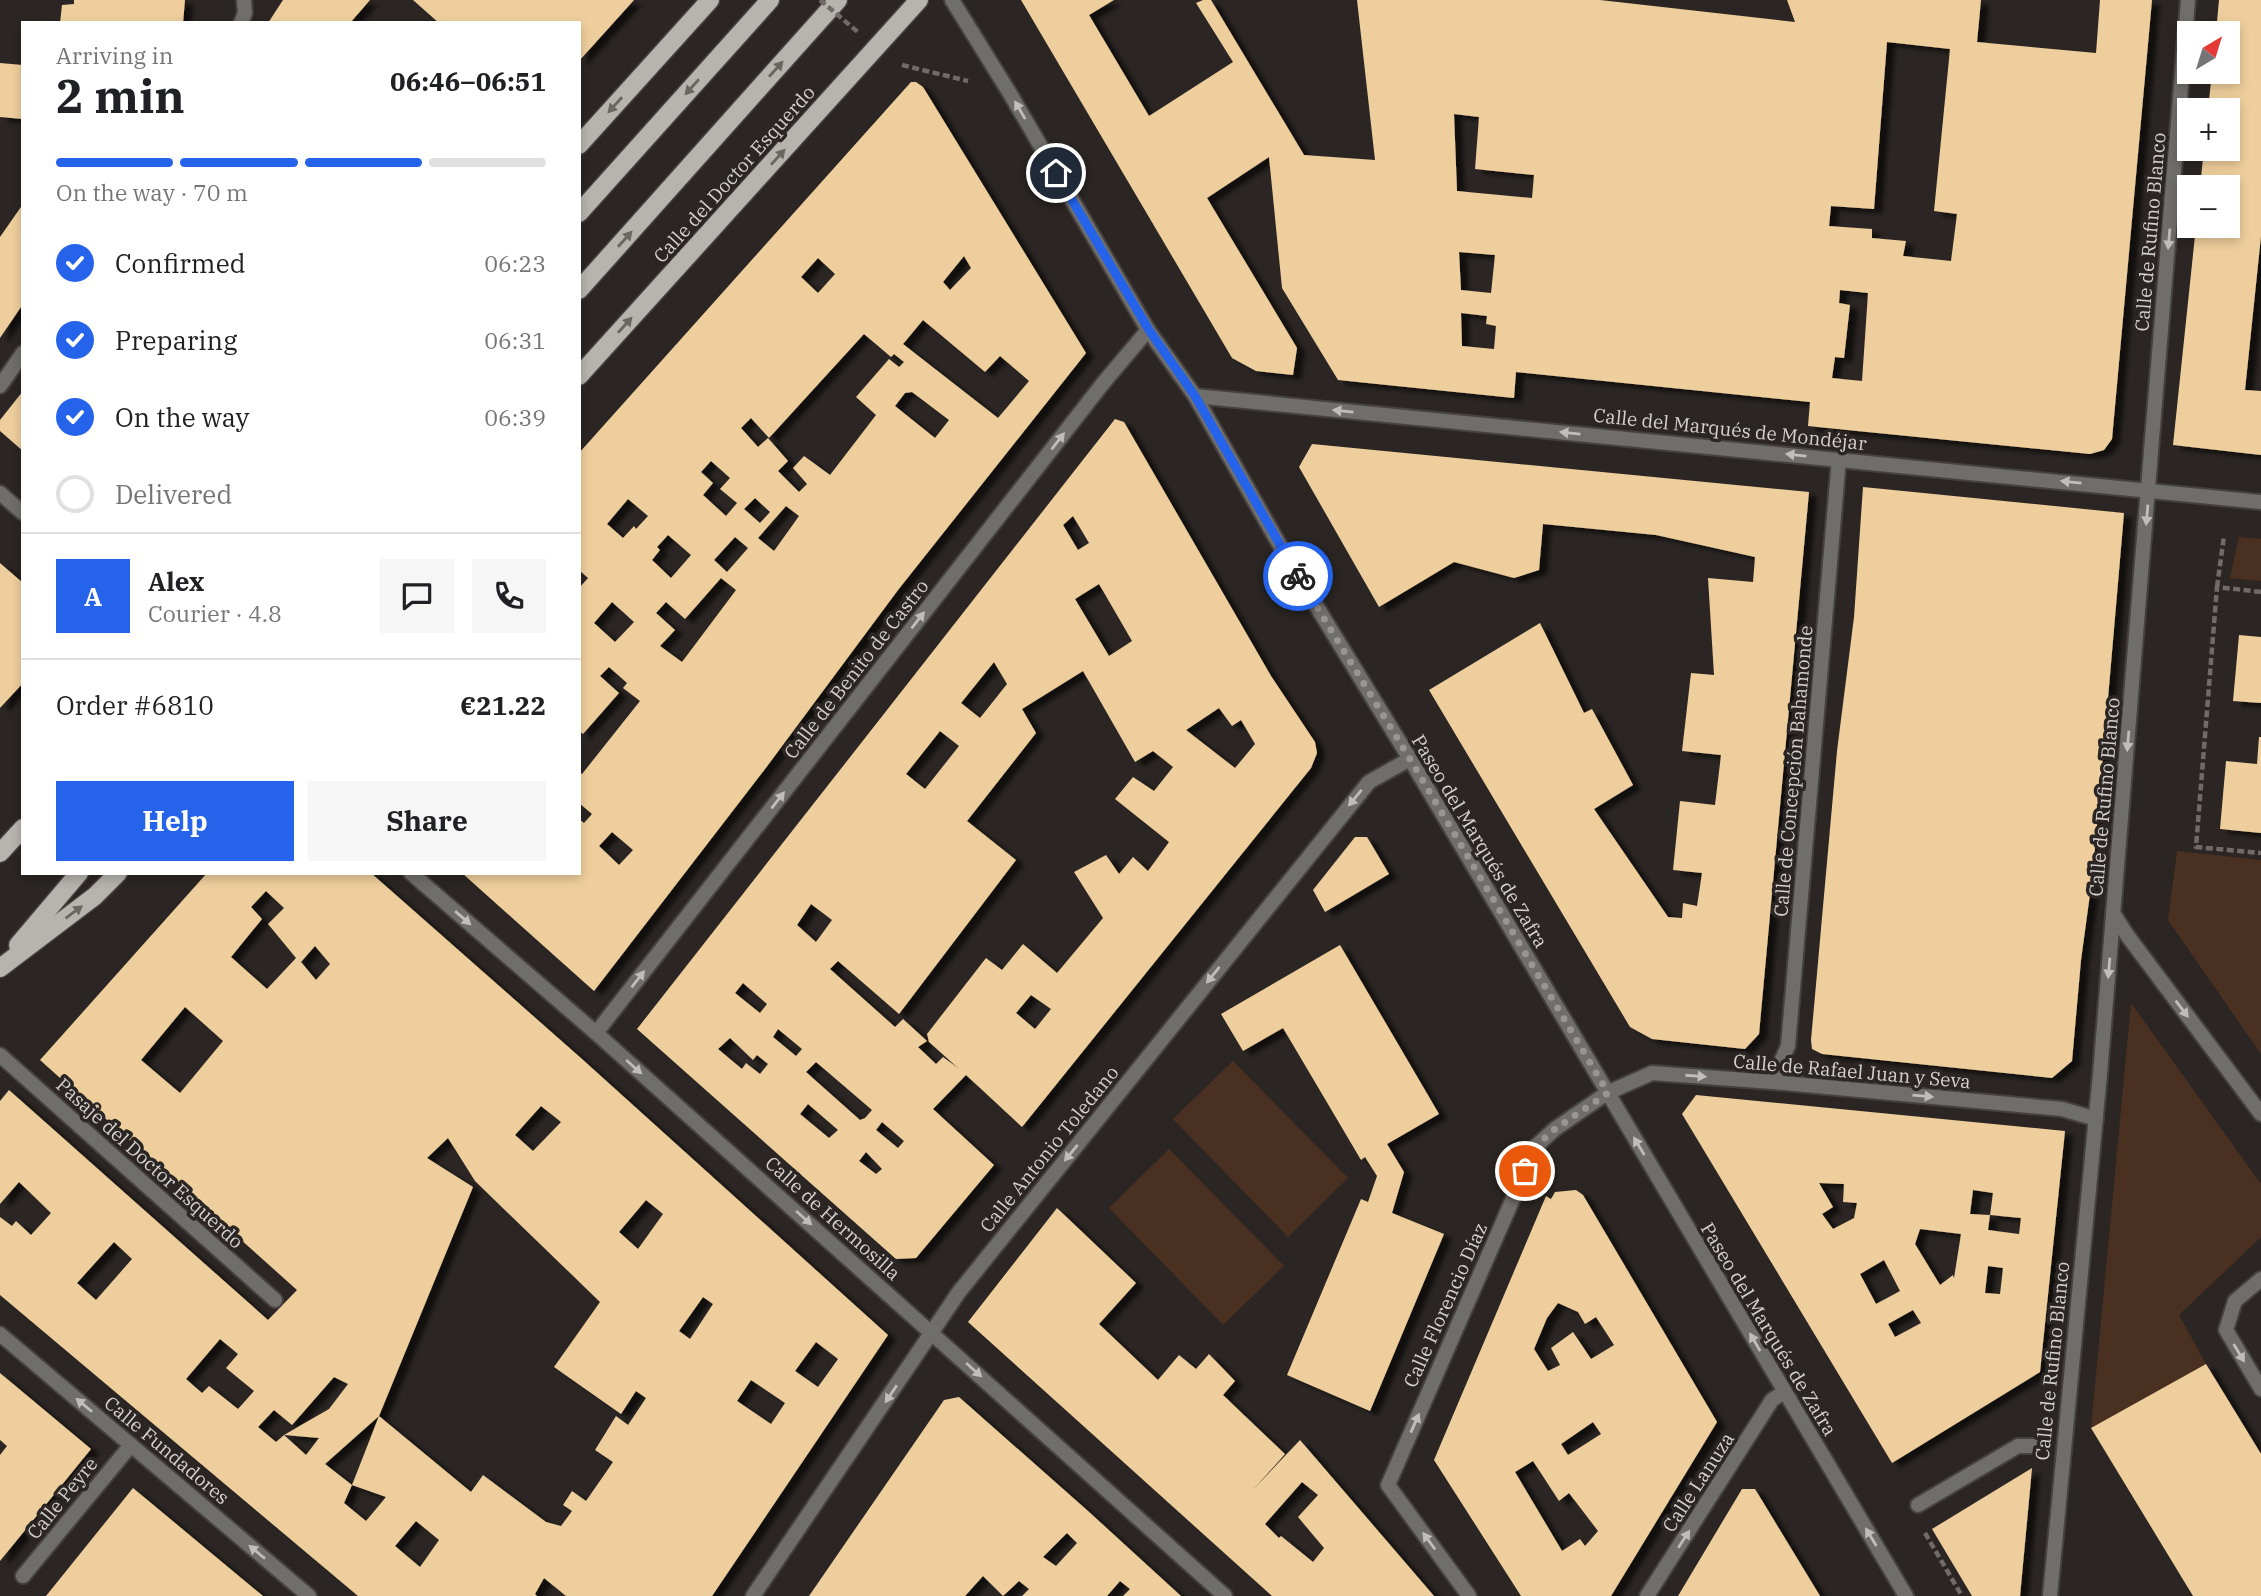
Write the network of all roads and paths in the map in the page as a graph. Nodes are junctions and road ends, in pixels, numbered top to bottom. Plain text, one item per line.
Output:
1 (244, 0) edge
2 (710, 0) edge
3 (770, 0) edge
4 (820, 0) edge
5 (838, 0) edge
6 (919, 0) edge
7 (952, 0) edge
8 (2188, 0) edge
9 (242, 21) edge
10 (877, 48) junction
11 (1009, 92) junction
12 (581, 143) edge
13 (581, 211) edge
14 (581, 288) edge
15 (1149, 330) junction
16 (21, 356) edge
17 (581, 374) edge
18 (0, 386) edge
19 (1195, 396) junction
20 (1839, 459) junction
21 (2149, 490) junction
22 (0, 493) edge
23 (2261, 502) edge
24 (21, 511) edge
25 (2224, 536) dead end
26 (2217, 587) junction
27 (2261, 592) edge
28 (1410, 759) junction
29 (21, 830) edge
30 (0, 853) edge
31 (2261, 853) edge
32 (77, 875) edge
33 (116, 875) edge
34 (413, 875) edge
35 (2113, 914) junction
36 (0, 967) edge
37 (596, 1033) junction
38 (0, 1055) edge
39 (1772, 1082) junction
40 (1608, 1093) junction
41 (2261, 1114) edge
42 (2096, 1119) junction
43 (2261, 1279) edge
44 (275, 1300) dead end
45 (930, 1331) junction
46 (0, 1334) edge
47 (2261, 1389) edge
48 (1784, 1392) junction
49 (131, 1445) junction
50 (2034, 1446) dead end
51 (1918, 1505) joint
52 (23, 1576) dead end
53 (309, 1596) edge
54 (753, 1596) edge
55 (1225, 1596) edge
56 (1469, 1596) edge
57 (1647, 1596) edge
58 (1906, 1596) edge
59 (1962, 1596) edge
60 (2050, 1596) edge

1 - 9 street
2 -> 12 main road
3 -> 13 main road
4 - 10 path, bridge
14 -> 5 main road, Calle del Doctor Esquerdo
6 - 10 main road, Calle del Doctor Esquerdo
7 - 11 street, Paseo del Marqués de Zafra
8 -> 21 street, Calle de Rufino Blanco
10 - 11 path
17 -> 10 main road, Calle del Doctor Esquerdo
15 -> 11 street, Paseo del Marqués de Zafra
15 - 19 street, Paseo del Marqués de Zafra
37 -> 15 street, Calle de Benito de Castro
16 - 18 street
20 -> 19 street, Calle del Marqués de Mondéjar
19 - 28 street, Paseo del Marqués de Zafra
21 -> 20 street, Calle del Marqués de Mondéjar
20 - 39 street, Calle de Concepción Bahamonde
21 - 23 street, Calle del Marqués de Mondéjar
21 -> 35 street, Calle de Rufino Blanco
22 - 24 street
25 - 26 path
26 - 27 path
26 - 31 path
28 - 40 street, Paseo del Marqués de Zafra
28 -> 45 street, Calle Antonio Toledano
29 - 30 main road
32 - 36 main road
36 -> 33 main road
34 -> 37 street, Calle de Hermosilla
35 -> 41 street
35 -> 42 street, Calle de Rufino Blanco
37 -> 45 street, Calle de Hermosilla
38 - 44 street, Pasaje del Doctor Esquerdo
40 -> 39 street, Calle de Rafael Juan y Seva
39 -> 42 street, Calle de Rafael Juan y Seva
48 -> 40 street, Paseo del Marqués de Zafra
56 -> 40 street, Calle Florencio Díaz
42 - 60 street, Calle de Rufino Blanco
43 -> 47 street
45 -> 54 street, Calle Antonio Toledano
45 -> 55 street, Calle de Hermosilla
49 -> 46 street, Calle Fundadores
57 -> 48 street, Calle Lanuza
58 -> 48 street, Paseo del Marqués de Zafra
49 - 52 street, Calle Peyre
53 -> 49 street, Calle Fundadores
50 - 51 street
51 - 59 path

